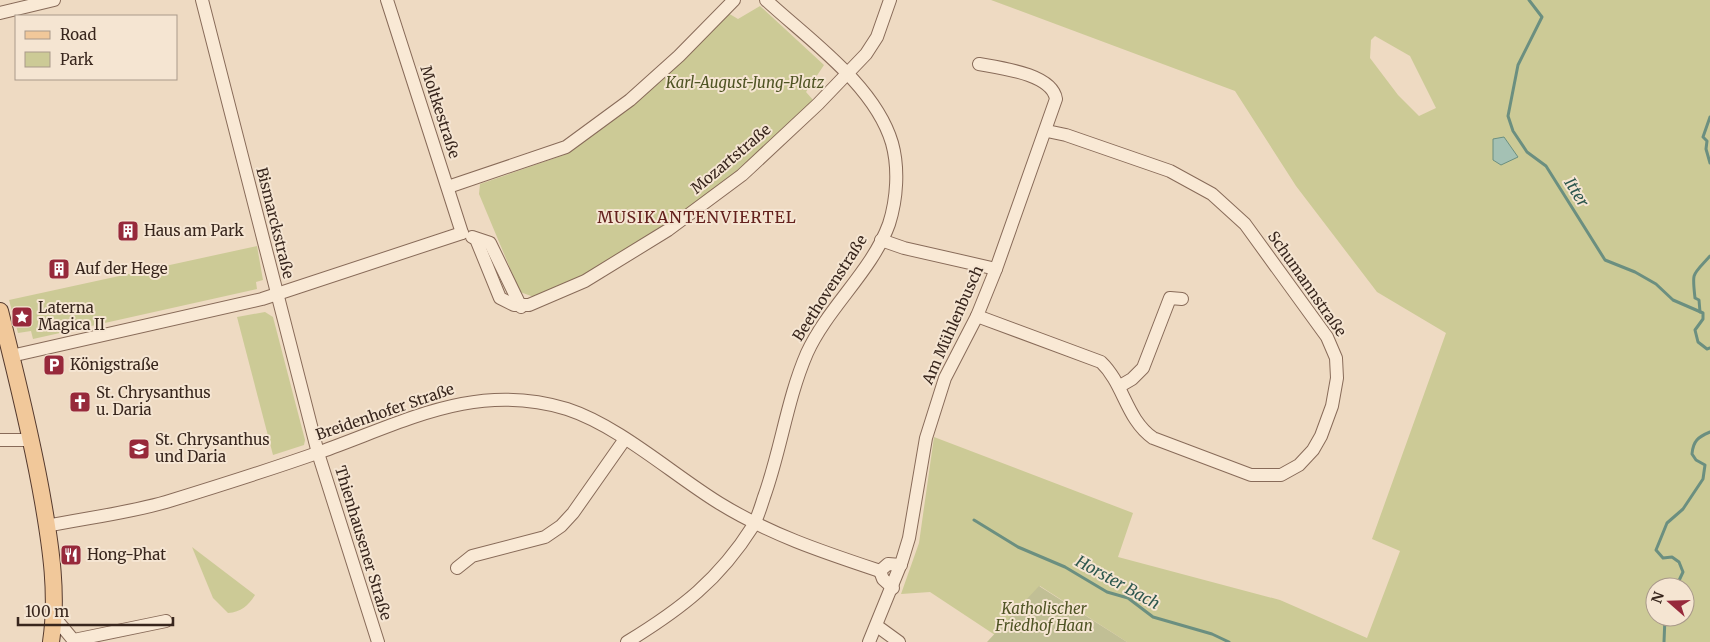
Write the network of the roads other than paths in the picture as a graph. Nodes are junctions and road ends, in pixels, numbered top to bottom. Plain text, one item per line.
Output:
1 (54, 0) edge
2 (202, 0) edge
3 (387, 0) edge
4 (734, 0) edge
5 (766, 0) edge
6 (890, 0) edge
7 (0, 13) edge
8 (979, 64) dead end
9 (848, 75) junction
10 (1047, 131) junction
11 (448, 187) junction
12 (462, 233) junction
13 (881, 240) junction
14 (996, 269) junction
15 (276, 294) junction
16 (1182, 299) dead end
17 (0, 311) edge
18 (977, 316) junction
19 (11, 356) junction
20 (1120, 386) junction
21 (625, 439) junction
22 (0, 440) edge
23 (31, 440) junction
24 (318, 453) junction
25 (754, 524) junction
26 (47, 526) junction
27 (901, 564) junction
28 (457, 568) dead end
29 (880, 571) junction
30 (893, 588) junction
31 (55, 618) junction
32 (166, 620) dead end
33 (877, 626) junction
34 (74, 641) edge
35 (51, 642) edge
36 (378, 642) edge
37 (627, 642) edge
38 (869, 642) edge
39 (899, 642) edge

1 - 7 street
2 - 15 street, Bismarckstraße
3 - 11 street, Moltkestraße
4 - 11 street
5 - 9 street, Beethovenstraße
6 - 9 street, Mozartstraße
8 - 10 street, Am Mühlenbusch
9 - 12 street, Mozartstraße
9 - 13 street, Beethovenstraße
10 - 14 street, Am Mühlenbusch
10 - 20 street, Schumannstraße
11 - 12 street, Moltkestraße
12 - 15 street
13 - 14 street
13 - 25 street, Beethovenstraße
14 - 18 street, Am Mühlenbusch
15 - 19 street
15 - 24 street, Bismarckstraße
16 - 20 street
17 - 19 main road
18 - 20 street, Schumannstraße
18 - 27 street, Am Mühlenbusch
19 - 23 main road
21 - 24 street, Breidenhofer Straße
21 - 25 street, Breidenhofer Straße
21 - 28 street
22 - 23 street
23 - 26 main road
24 - 26 street, Breidenhofer Straße
24 - 36 street, Thienhausener Straße
25 - 29 street, Breidenhofer Straße
25 - 37 street, Beethovenstraße
26 - 31 main road
27 - 29 street
27 - 30 street, Am Mühlenbusch
29 - 30 street
30 - 33 street, Am Mühlenbusch
31 - 34 street
31 - 35 main road
32 - 34 street
33 - 38 street, Am Mühlenbusch
33 - 39 street

